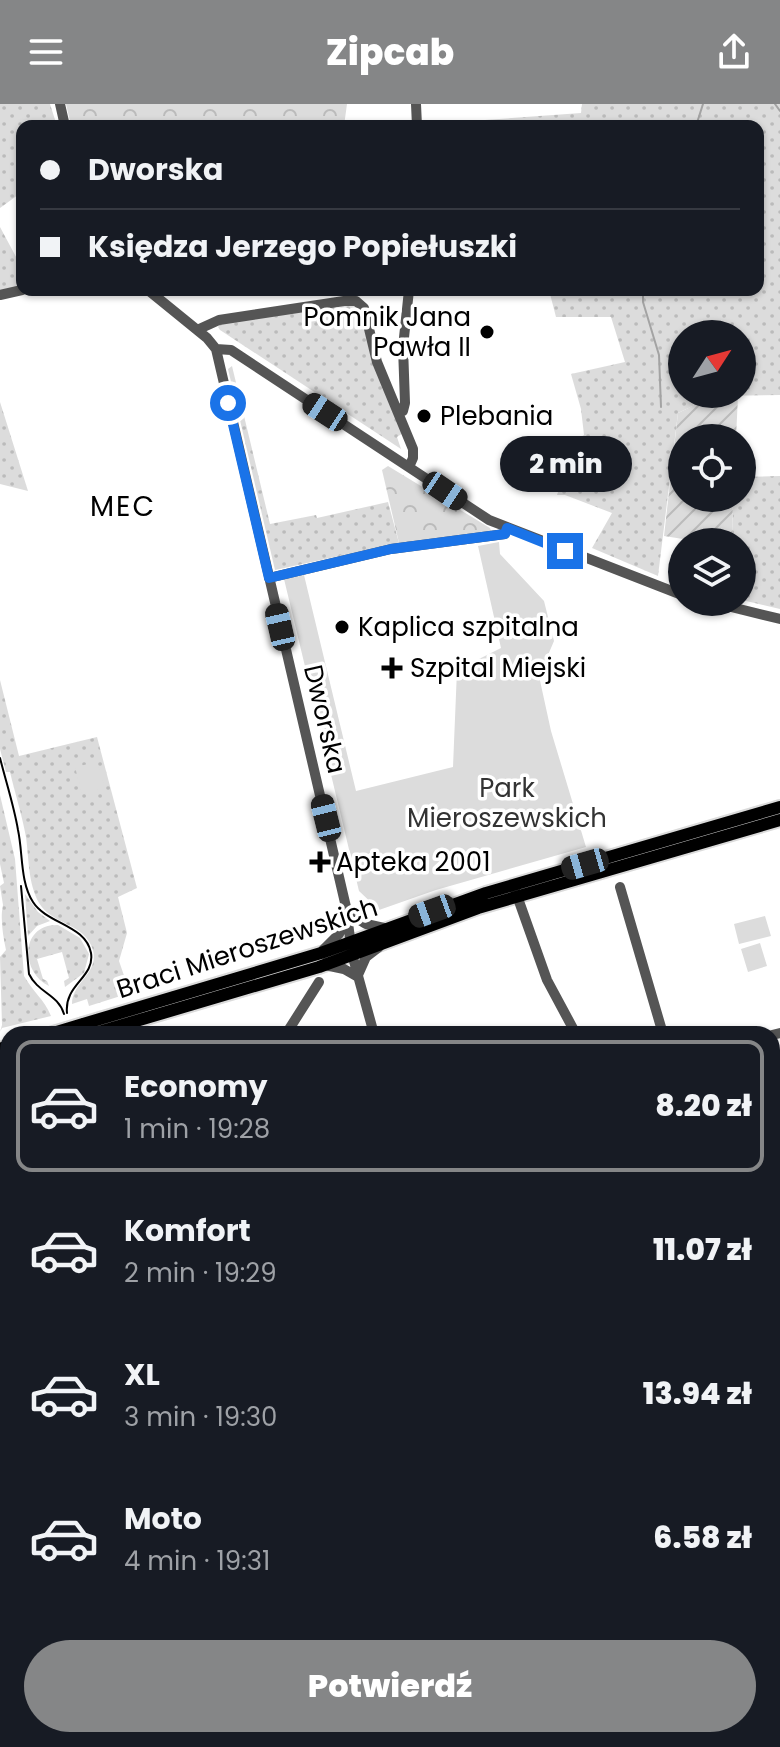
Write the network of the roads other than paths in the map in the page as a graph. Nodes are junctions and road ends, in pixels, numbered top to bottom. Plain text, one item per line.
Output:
1 (155, 296) edge
2 (408, 296) edge
3 (197, 330) junction
4 (216, 349) junction
5 (399, 413) junction
6 (409, 467) junction
7 (507, 528) junction
8 (269, 578) junction
9 (668, 590) edge
10 (756, 613) edge
11 (780, 619) edge
12 (780, 807) edge
13 (780, 820) edge
14 (620, 887) dead end
15 (515, 891) junction
16 (348, 913) junction
17 (386, 934) junction
18 (352, 947) junction
19 (323, 959) junction
20 (358, 977) junction
21 (319, 982) dead end
22 (98, 1026) edge
23 (291, 1026) edge
24 (372, 1026) edge
25 (572, 1026) edge
26 (661, 1026) edge

1 - 3 street
2 - 5 street
3 - 4 street
3 - 5 street
4 - 6 street
4 - 8 street, Dworska
5 - 6 street
6 - 7 street
7 - 8 street
7 - 9 street
8 - 16 street, Dworska
10 - 11 street
12 - 15 main road, Braci Mieroszewskich
13 - 15 main road, Braci Mieroszewskich
14 - 26 street
15 - 17 main road, Braci Mieroszewskich
15 - 25 street
16 - 17 street
16 - 18 street, Dworska
16 - 19 street
17 - 18 main road, Braci Mieroszewskich
17 - 20 street
18 - 19 main road, Braci Mieroszewskich
18 - 20 street, Dworska
19 - 20 street
19 - 22 main road, Braci Mieroszewskich
20 - 24 street, Dworska
21 - 23 street

